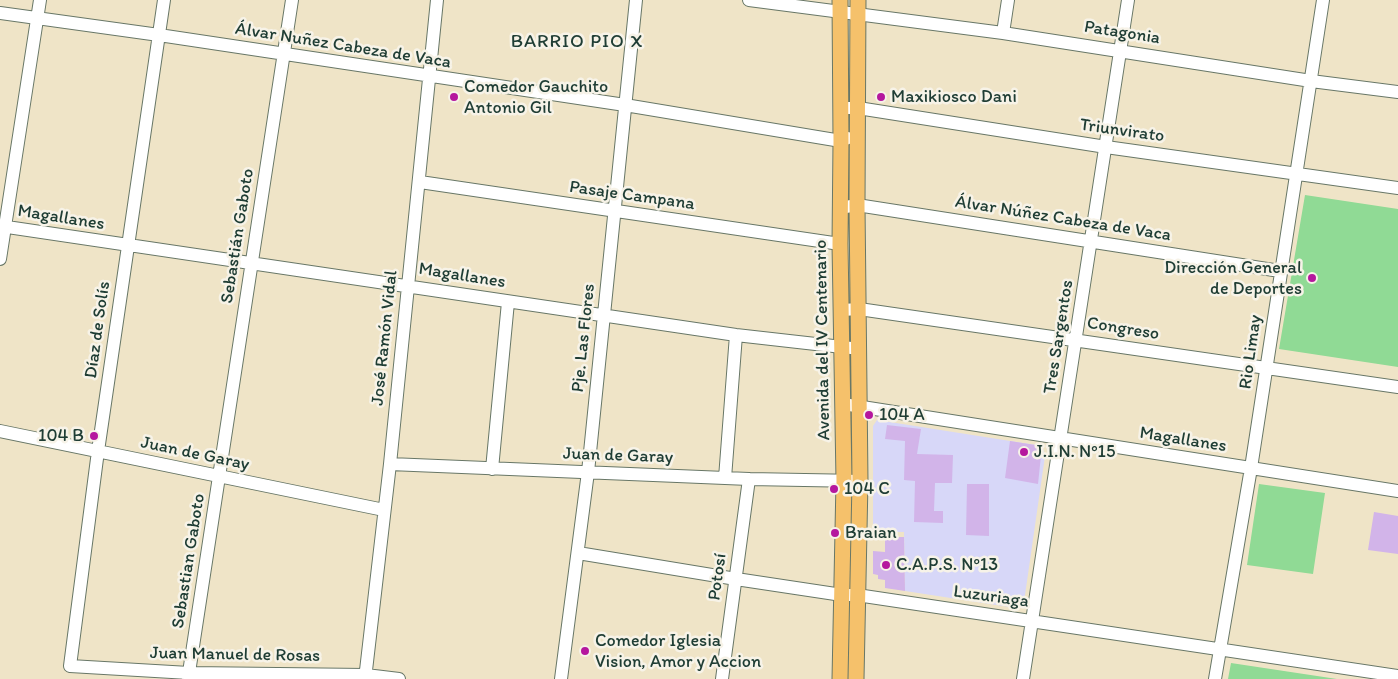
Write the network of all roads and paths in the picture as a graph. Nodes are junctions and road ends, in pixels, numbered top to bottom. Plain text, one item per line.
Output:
1 (40, 0) edge
2 (164, 0) edge
3 (292, 0) edge
4 (437, 0) edge
5 (636, 0) edge
6 (748, 0) edge
7 (1008, 0) edge
8 (1128, 0) edge
9 (1323, 0) edge
10 (840, 6) edge
11 (858, 7) edge
12 (0, 13) edge
13 (38, 19) junction
14 (1003, 33) junction
15 (159, 35) junction
16 (1120, 51) junction
17 (283, 54) junction
18 (429, 77) junction
19 (1311, 81) junction
20 (1398, 92) edge
21 (625, 105) junction
22 (858, 108) junction
23 (841, 109) junction
24 (858, 135) junction
25 (841, 141) junction
26 (1106, 147) junction
27 (1297, 174) junction
28 (420, 182) junction
29 (1398, 188) edge
30 (857, 205) junction
31 (840, 208) junction
32 (615, 212) junction
33 (2, 227) edge
34 (1092, 241) junction
35 (840, 244) junction
36 (128, 246) junction
37 (0, 259) edge
38 (251, 264) junction
39 (1280, 271) junction
40 (408, 286) junction
41 (508, 302) junction
42 (858, 309) junction
43 (842, 310) junction
44 (604, 315) junction
45 (736, 335) junction
46 (1077, 339) junction
47 (843, 348) junction
48 (859, 348) junction
49 (1266, 368) junction
50 (1398, 387) edge
51 (843, 404) junction
52 (860, 407) junction
53 (0, 431) edge
54 (1061, 439) junction
55 (98, 451) junction
56 (390, 464) junction
57 (1251, 468) junction
58 (492, 469) junction
59 (588, 472) junction
60 (220, 477) junction
61 (725, 478) junction
62 (749, 479) junction
63 (844, 481) junction
64 (860, 481) junction
65 (1398, 491) edge
66 (384, 510) junction
67 (578, 553) junction
68 (736, 579) junction
69 (850, 595) junction
70 (1032, 621) junction
71 (1220, 650) junction
72 (70, 666) joint
73 (189, 676) edge
74 (1398, 676) edge
75 (365, 677) edge
76 (399, 679) edge
77 (561, 679) edge
78 (722, 679) edge
79 (840, 679) edge
80 (856, 679) edge
81 (1023, 679) edge
82 (1215, 679) edge

1 - 13 street
2 - 15 street, Díaz de Solís
3 - 17 street, Sebastián Gaboto
4 - 18 street, José Ramón Vidal
5 - 21 street, Pje. Las Flores
6 - 10 street, Patagonia
7 - 14 street
8 - 16 street, Tres Sargentos
9 - 19 street, Rio Limay
10 - 11 street, Patagonia
10 - 23 main road, Avenida del IV Centenario
11 - 14 street, Patagonia
11 - 22 main road, Avenida del IV Centenario
12 - 13 street, Álvar Nuñez Cabeza de Vaca
13 - 15 street, Álvar Nuñez Cabeza de Vaca
13 - 33 street
14 - 16 street, Patagonia
15 - 17 street, Álvar Nuñez Cabeza de Vaca
15 - 36 street, Díaz de Solís
16 - 19 street, Patagonia
16 - 26 street, Tres Sargentos
17 - 18 street, Álvar Nuñez Cabeza de Vaca
17 - 38 street, Sebastián Gaboto
18 - 21 street, Álvar Nuñez Cabeza de Vaca
18 - 28 street, José Ramón Vidal
19 - 20 street, Patagonia
19 - 27 street, Rio Limay
21 - 25 street, Álvar Nuñez Cabeza de Vaca
21 - 32 street, Pje. Las Flores
22 - 23 street, Triunvirato
22 - 24 main road, Avenida del IV Centenario
22 - 26 street, Triunvirato
23 - 25 main road, Avenida del IV Centenario
24 - 25 street, Álvar Nuñez Cabeza de Vaca
24 - 30 main road, Avenida del IV Centenario
25 - 31 main road, Avenida del IV Centenario
26 - 27 street, Triunvirato
26 - 34 street, Tres Sargentos
27 - 29 street, Triunvirato
27 - 39 street, Rio Limay
28 - 32 street, Pasaje Campana
28 - 40 street, José Ramón Vidal
30 - 31 street, Álvar Núñez Cabeza de Vaca
30 - 34 street, Álvar Núñez Cabeza de Vaca
30 - 42 main road, Avenida del IV Centenario
31 - 35 main road, Avenida del IV Centenario
32 - 35 street, Pasaje Campana
32 - 44 street, Pje. Las Flores
33 - 36 street, Magallanes
33 - 37 street
34 - 39 street, Álvar Núñez Cabeza de Vaca
34 - 46 street, Tres Sargentos
35 - 43 main road, Avenida del IV Centenario
36 - 38 street, Magallanes
36 - 55 street, Díaz de Solís
38 - 40 street, Magallanes
38 - 60 street, Sebastián Gaboto
39 - 49 street, Rio Limay
40 - 41 street, Magallanes
40 - 56 street, José Ramón Vidal
41 - 44 street, Magallanes
41 - 58 street
42 - 43 street, Congreso
42 - 46 street, Congreso
42 - 48 main road, Avenida del IV Centenario
43 - 47 main road, Avenida del IV Centenario
44 - 45 street, Magallanes
44 - 59 street, Pje. Las Flores
45 - 47 street, Magallanes
45 - 61 street
46 - 49 street, Congreso
46 - 54 street, Tres Sargentos
47 - 48 street, Magallanes
47 - 51 main road, Avenida del IV Centenario
48 - 52 main road, Avenida del IV Centenario
49 - 50 street, Congreso
49 - 57 street, Rio Limay
51 - 52 street, Magallanes
51 - 63 main road, Avenida del IV Centenario
52 - 54 street, Magallanes
52 - 64 main road, Avenida del IV Centenario
53 - 55 street, Juan de Garay
54 - 57 street, Magallanes
54 - 70 street, Tres Sargentos
55 - 60 street, Juan de Garay
55 - 72 street, Díaz de Solís
56 - 58 street, Juan de Garay
56 - 66 street, José Ramón Vidal
57 - 65 street, Magallanes
57 - 71 street, Rio Limay
58 - 59 street, Juan de Garay
59 - 61 street, Juan de Garay
59 - 67 street, Pje. Las Flores
60 - 66 street, Juan de Garay
60 - 73 street, Sebastian Gaboto
61 - 62 street, Juan de Garay
62 - 63 street, Juan de Garay
62 - 68 street, Potosí
63 - 64 street, Juan de Garay
63 - 69 main road, Avenida del IV Centenario
64 - 69 main road, Avenida del IV Centenario
66 - 75 street, José Ramón Vidal
67 - 68 street, Luzuriaga
67 - 77 street, Pje. Las Flores
68 - 69 street, Luzuriaga
68 - 78 street, Potosí
69 - 70 street, Luzuriaga
69 - 79 main road, Avenida del IV Centenario
69 - 80 main road, Avenida del IV Centenario
70 - 71 street, Luzuriaga
70 - 81 street, Tres Sargentos
71 - 74 street, Luzuriaga
71 - 82 street, Rio Limay
72 - 73 street, Juan Manuel de Rosas
73 - 75 street, Juan Manuel de Rosas
75 - 76 street, Juan Manuel de Rosas

